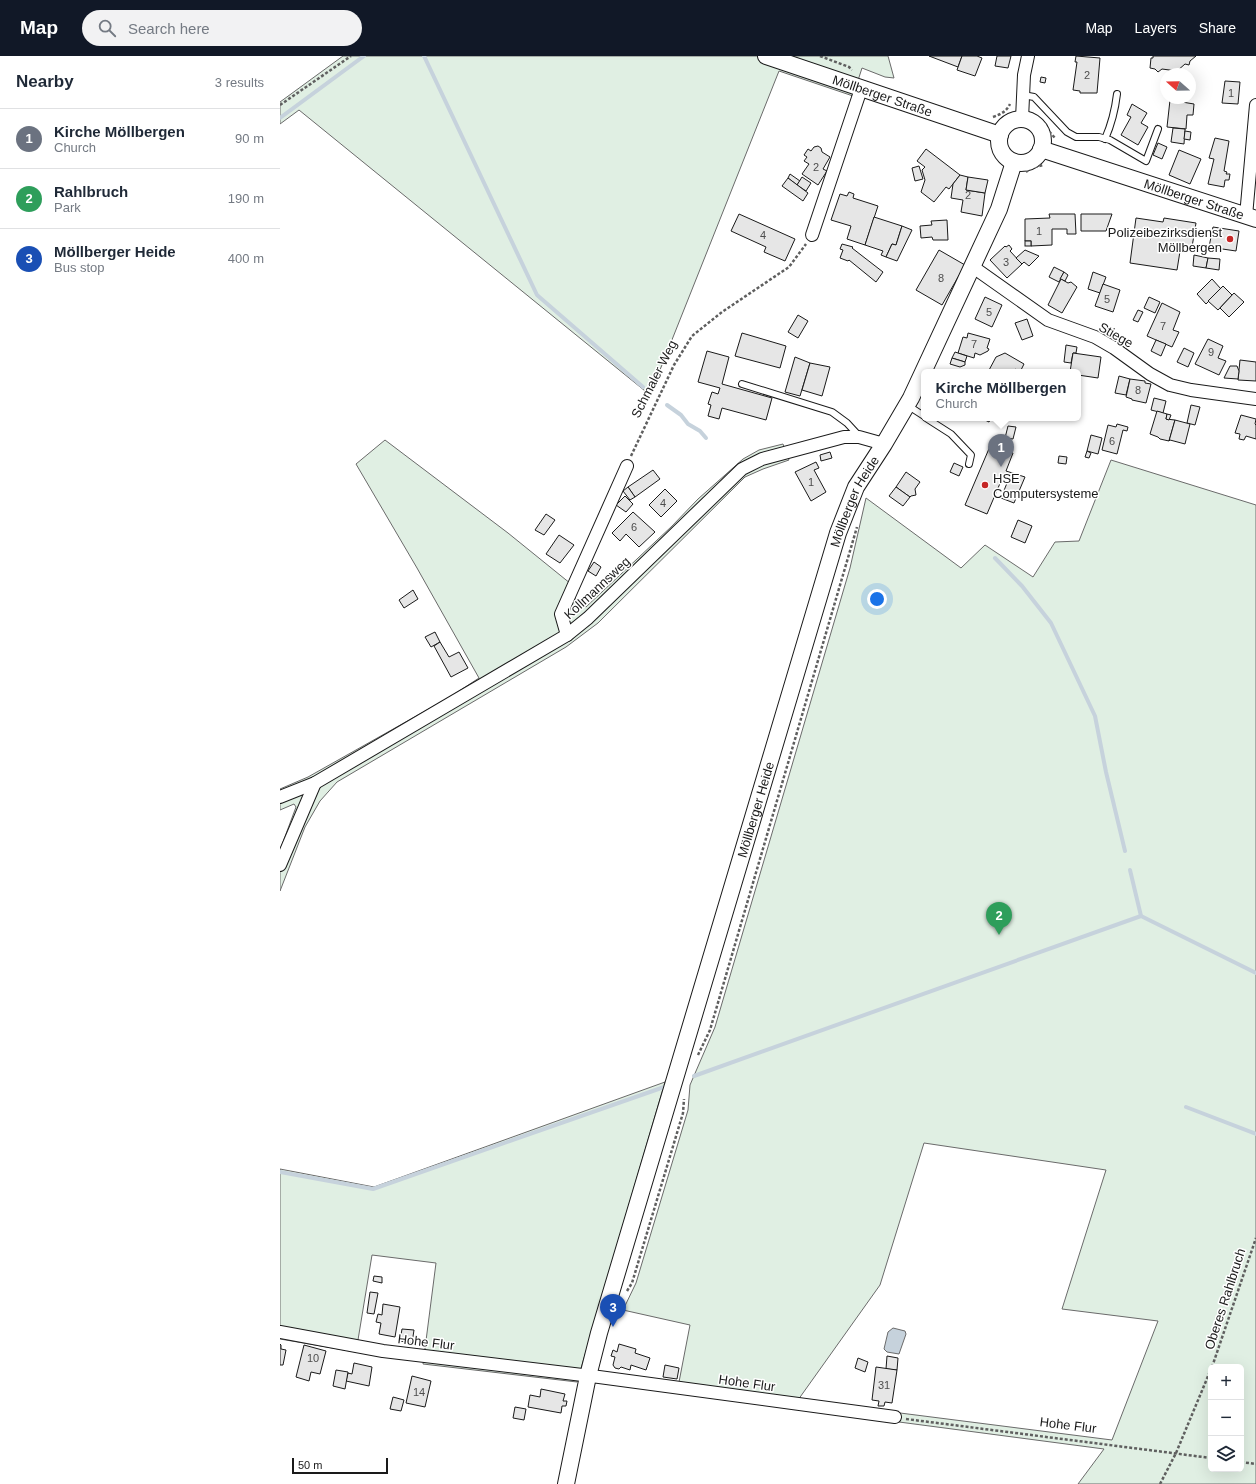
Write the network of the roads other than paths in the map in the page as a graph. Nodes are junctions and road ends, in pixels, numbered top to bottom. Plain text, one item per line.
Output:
1 (766, 56) edge
2 (1028, 56) edge
3 (861, 89) junction
4 (1117, 94) dead end
5 (1023, 98) junction
6 (1256, 105) edge
7 (1022, 119) junction
8 (1158, 129) dead end
9 (1000, 135) junction
10 (1104, 138) junction
11 (1041, 149) junction
12 (1014, 162) junction
13 (1251, 218) edge
14 (812, 235) road end
15 (973, 267) junction
16 (924, 369) edge
17 (921, 376) edge
18 (742, 384) dead end
19 (1256, 399) edge
20 (907, 405) junction
21 (921, 414) edge
22 (931, 421) edge
23 (859, 436) junction
24 (884, 444) junction
25 (969, 464) dead end
26 (627, 466) road end
27 (567, 635) junction
28 (315, 783) junction
29 (280, 798) edge
30 (280, 865) edge
31 (280, 1332) edge
32 (588, 1376) junction
33 (895, 1417) road end
34 (566, 1484) edge

1 - 3 street, Möllberger Straße
2 - 5 street
3 - 9 street, Möllberger Straße
3 - 14 street
4 - 10 lane
5 - 7 street
5 - 10 lane
6 - 13 street
7 - 9 street
7 - 11 street
8 - 10 lane
9 - 12 street
11 - 12 street
11 - 13 street, Möllberger Straße
12 - 15 street, Möllberger Heide
15 - 16 street, Möllberger Heide
15 - 19 street, Stiege
17 - 20 street, Möllberger Heide
18 - 23 lane
20 - 21 lane
20 - 24 street, Möllberger Heide
22 - 25 lane
23 - 24 street, Kollmannsweg
23 - 27 street, Kollmannsweg
24 - 32 street, Möllberger Heide
26 - 27 street
27 - 28 street, Kollmannsweg
28 - 29 street, Kollmannsweg
28 - 30 street
31 - 32 street, Hohe Flur
32 - 33 street, Hohe Flur
32 - 34 street, Möllberger Heide

